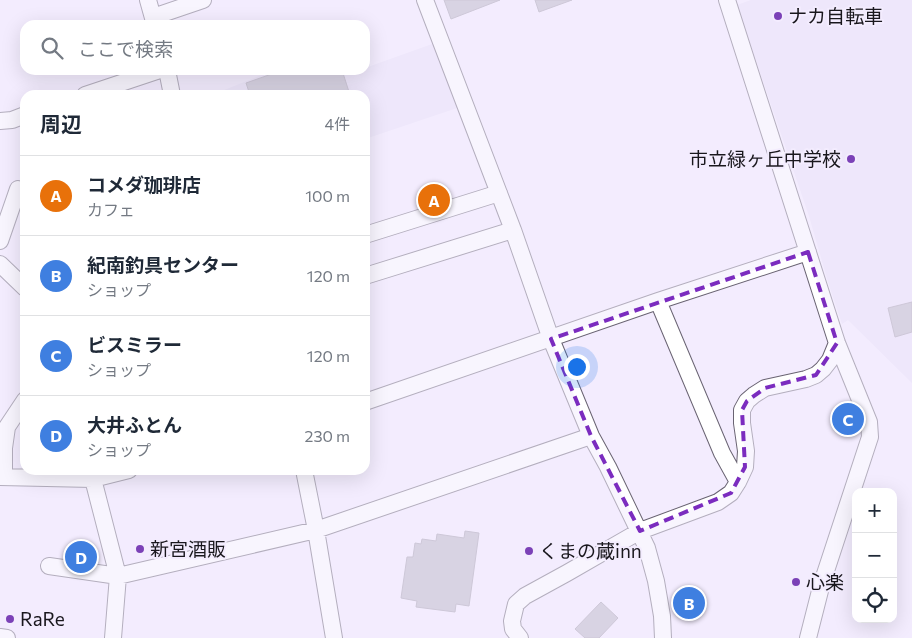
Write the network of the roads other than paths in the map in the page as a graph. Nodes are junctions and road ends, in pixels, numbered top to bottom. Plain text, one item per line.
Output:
1 (148, 0) edge
2 (203, 0) edge
3 (426, 0) edge
4 (727, 0) edge
5 (154, 20) edge
6 (156, 20) edge
7 (145, 75) edge
8 (167, 75) edge
9 (100, 90) edge
10 (171, 90) edge
11 (20, 117) edge
12 (0, 121) edge
13 (18, 189) dead end
14 (499, 193) junction
15 (513, 230) junction
16 (370, 233) edge
17 (0, 241) edge
18 (808, 252) junction
19 (0, 264) edge
20 (370, 274) edge
21 (20, 283) edge
22 (658, 301) junction
23 (551, 339) junction
24 (837, 343) junction
25 (370, 400) edge
26 (20, 408) edge
27 (591, 436) junction
28 (109, 475) edge
29 (305, 475) edge
30 (2, 477) edge
31 (93, 479) junction
32 (738, 482) junction
33 (316, 530) junction
34 (640, 531) junction
35 (49, 566) dead end
36 (118, 576) junction
37 (0, 637) edge
38 (7, 638) edge
39 (113, 638) edge
40 (334, 638) edge
41 (520, 638) edge
42 (663, 638) edge
43 (808, 638) edge

1 - 5 street
2 - 6 street
3 - 14 street
4 - 18 street
7 - 9 street
8 - 10 street
11 - 12 street
13 - 17 street
14 - 15 street
14 - 16 street
15 - 20 street
15 - 23 street
18 - 22 street
18 - 24 street
19 - 21 street
22 - 23 street
22 - 32 street
23 - 25 street
23 - 27 street
24 - 32 street
24 - 43 street
26 - 30 street
27 - 33 street
27 - 34 street
28 - 31 street
29 - 33 street
30 - 31 street
31 - 36 street
32 - 34 street
33 - 36 street
33 - 40 street
34 - 41 street
34 - 42 street
35 - 36 street
36 - 39 street
37 - 38 street

